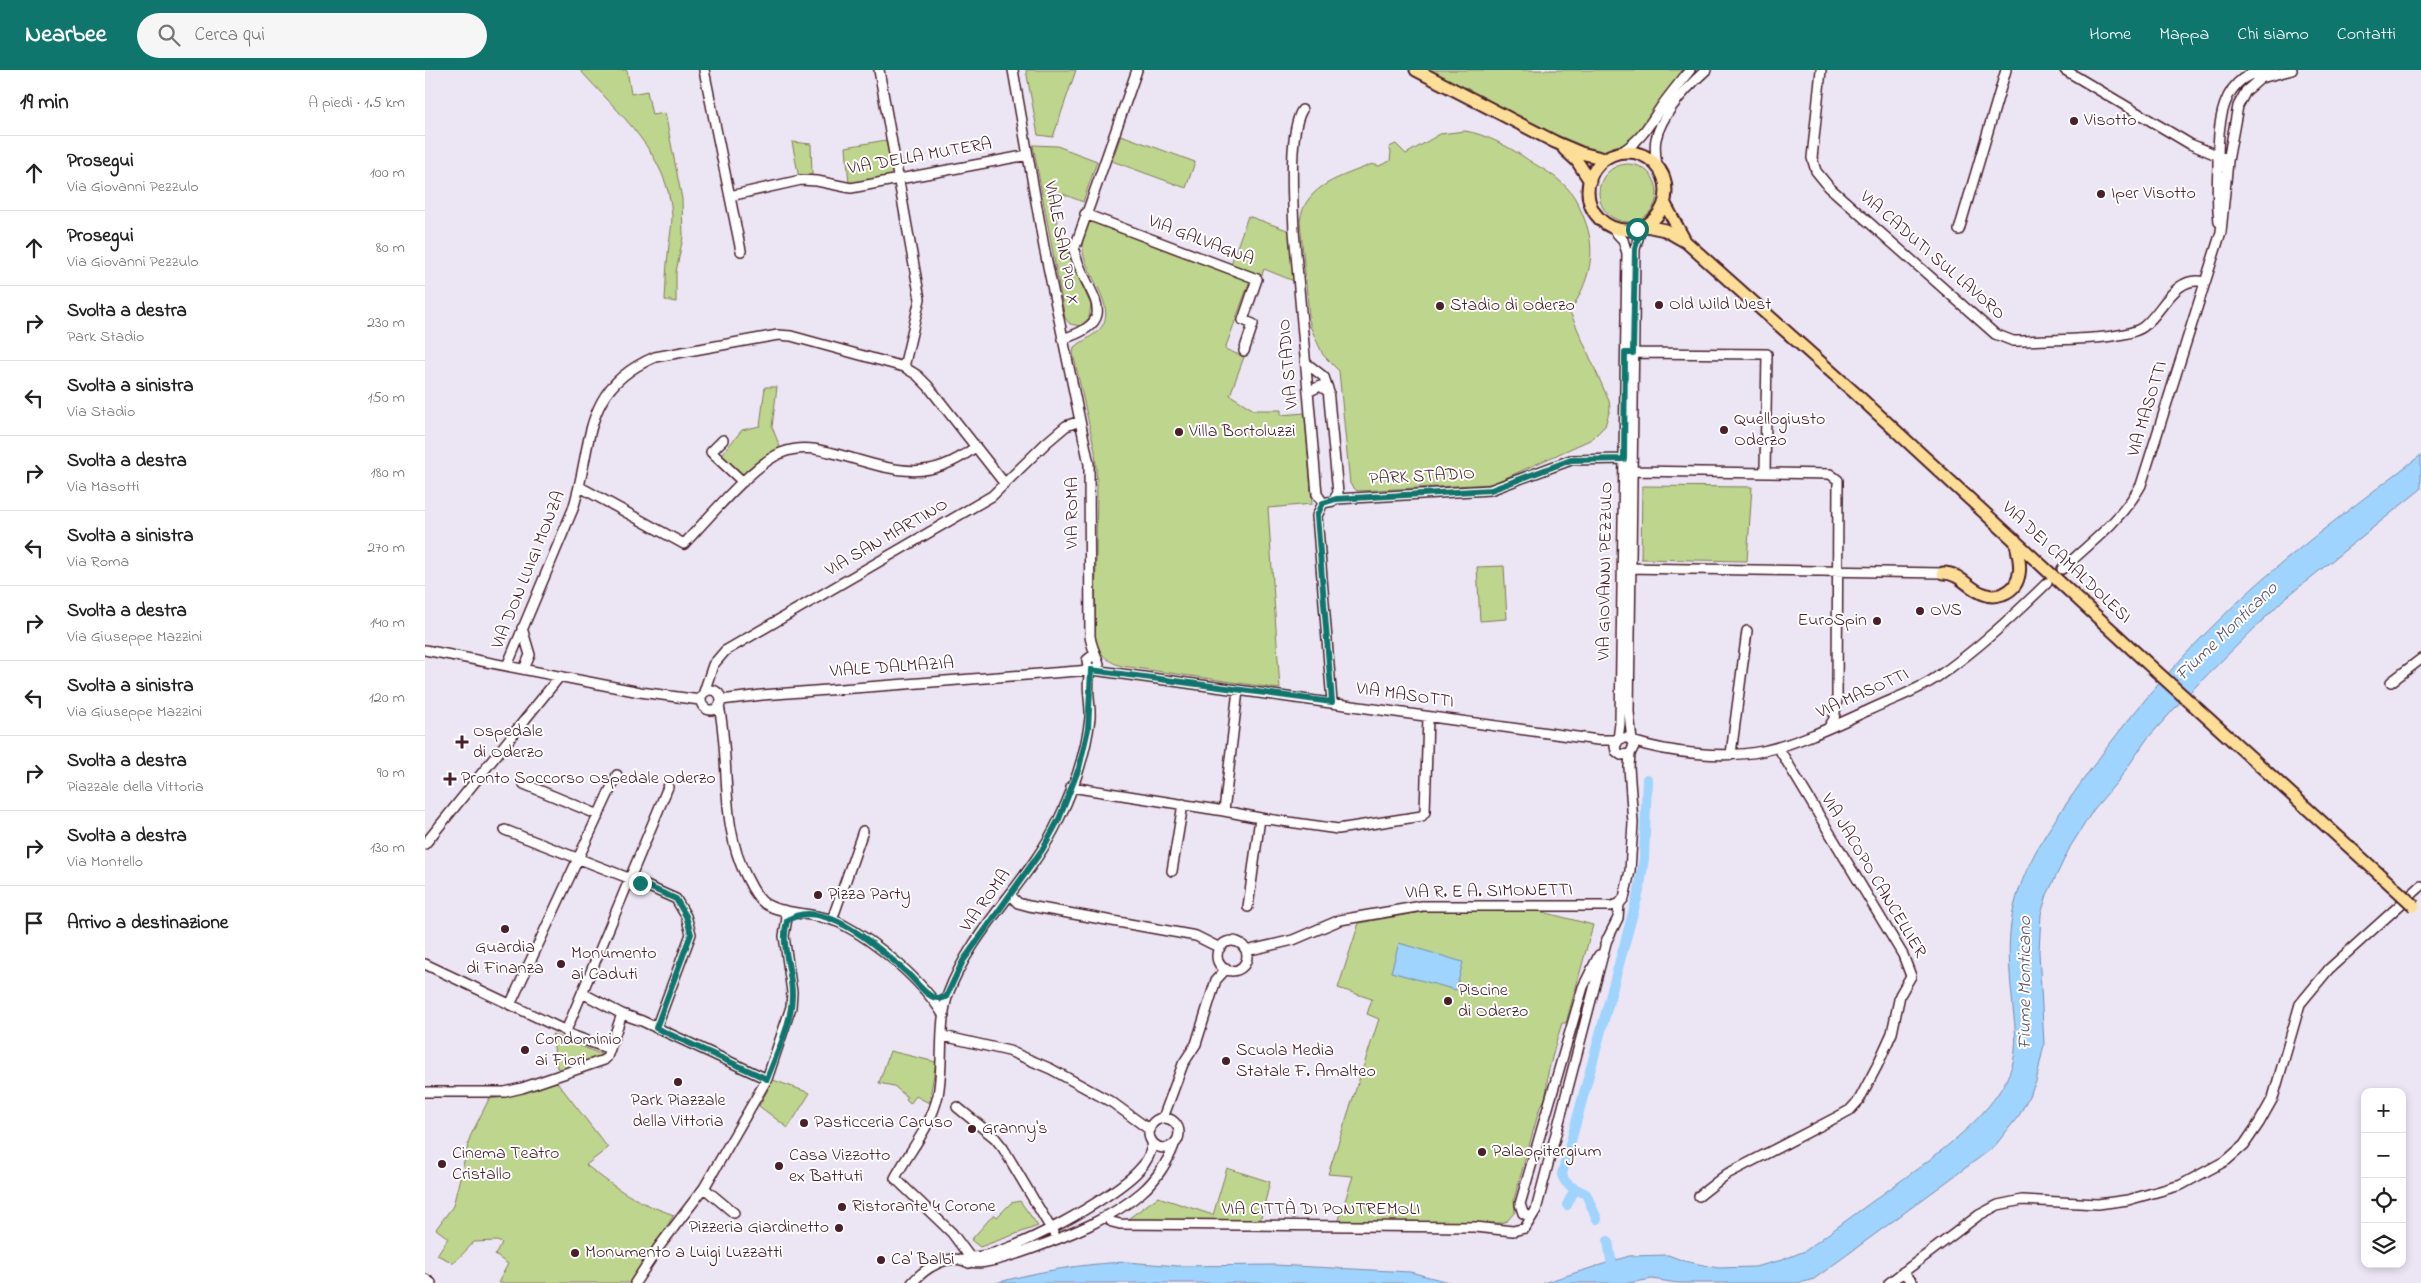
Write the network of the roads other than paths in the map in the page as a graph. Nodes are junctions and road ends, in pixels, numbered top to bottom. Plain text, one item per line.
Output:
1 (704, 70) edge
2 (879, 70) edge
3 (1013, 70) edge
4 (1137, 70) edge
5 (1416, 70) edge
6 (1690, 70) edge
7 (1706, 70) edge
8 (1821, 70) edge
9 (2006, 70) edge
10 (2065, 70) edge
11 (2293, 70) edge
12 (2082, 74) edge
13 (1302, 110) dead end
14 (1555, 142) junction
15 (1619, 153) junction
16 (1028, 155) junction
17 (2218, 156) junction
18 (1605, 159) junction
19 (1657, 166) junction
20 (898, 179) junction
21 (1590, 182) junction
22 (2226, 191) junction
23 (730, 196) junction
24 (1665, 204) junction
25 (1085, 214) junction
26 (1611, 226) junction
27 (1644, 227) junction
28 (1959, 230) dead end
29 (2221, 232) junction
30 (1686, 242) junction
31 (741, 251) dead end
32 (2204, 282) junction
33 (1062, 339) junction
34 (1244, 350) dead end
35 (1629, 353) junction
36 (1306, 363) junction
37 (904, 367) junction
38 (1308, 392) junction
39 (1329, 392) junction
40 (1080, 421) junction
41 (723, 440) dead end
42 (974, 448) junction
43 (1624, 459) junction
44 (1632, 471) junction
45 (1765, 472) junction
46 (743, 482) junction
47 (1005, 484) junction
48 (580, 487) junction
49 (1336, 499) junction
50 (1323, 503) junction
51 (2015, 540) junction
52 (1626, 568) junction
53 (2062, 569) dead end
54 (1839, 571) junction
55 (1943, 573) joint
56 (2047, 583) dead end
57 (522, 628) junction
58 (1747, 631) dead end
59 (1090, 636) junction
60 (425, 650) edge
61 (1097, 659) junction
62 (2421, 659) edge
63 (1089, 665) junction
64 (507, 666) junction
65 (524, 669) junction
66 (1117, 672) junction
67 (560, 676) junction
68 (2391, 682) dead end
69 (1238, 690) junction
70 (706, 694) junction
71 (1837, 700) junction
72 (1332, 702) junction
73 (720, 703) junction
74 (1854, 716) junction
75 (1428, 717) junction
76 (1829, 727) junction
77 (1598, 740) junction
78 (1617, 740) junction
79 (1632, 741) junction
80 (1779, 747) junction
81 (1658, 748) junction
82 (1617, 753) junction
83 (1631, 753) junction
84 (1731, 754) junction
85 (617, 775) dead end
86 (1629, 779) junction
87 (524, 784) dead end
88 (668, 787) dead end
89 (1071, 787) junction
90 (1183, 804) junction
91 (1224, 811) junction
92 (599, 814) junction
93 (1260, 818) junction
94 (505, 830) dead end
95 (863, 831) dead end
96 (425, 844) edge
97 (577, 859) junction
98 (1172, 871) dead end
99 (631, 879) junction
100 (2421, 886) edge
101 (1011, 896) junction
102 (1619, 904) junction
103 (1248, 907) dead end
104 (2418, 909) edge
105 (783, 910) junction
106 (808, 914) junction
107 (832, 920) junction
108 (787, 921) junction
109 (1607, 940) junction
110 (1220, 948) junction
111 (1246, 951) junction
112 (425, 964) edge
113 (1226, 969) junction
114 (1582, 990) junction
115 (582, 994) junction
116 (929, 995) junction
117 (947, 996) junction
118 (1592, 999) junction
119 (510, 1005) junction
120 (622, 1014) junction
121 (944, 1016) junction
122 (656, 1028) junction
123 (566, 1031) junction
124 (943, 1036) junction
125 (610, 1050) junction
126 (767, 1079) junction
127 (1552, 1079) junction
128 (1570, 1085) junction
129 (425, 1092) edge
130 (957, 1107) dead end
131 (1163, 1118) junction
132 (1149, 1130) junction
133 (1153, 1143) junction
134 (1174, 1145) junction
135 (704, 1188) junction
136 (1699, 1196) dead end
137 (696, 1199) junction
138 (717, 1199) junction
139 (734, 1213) dead end
140 (1106, 1216) junction
141 (1530, 1217) junction
142 (1055, 1227) junction
143 (1060, 1237) junction
144 (968, 1259) junction
145 (1903, 1272) junction
146 (425, 1279) edge
147 (431, 1283) edge
148 (635, 1283) edge
149 (912, 1283) edge
150 (1889, 1283) edge
151 (1913, 1283) edge

1 - 23 street
2 - 20 street
3 - 16 street, VIALE SAN PIO X
4 - 25 street
5 - 14 main road
6 - 15 street
7 - 19 street
8 - 32 street, VIA CADUTI SUL LAVORO
9 - 28 street
10 - 12 street
11 - 17 street, VIA MASOTTI
11 - 22 street, VIA MASOTTI
12 - 17 street
13 - 36 street, VIA STADIO
14 - 18 main road
14 - 21 main road
15 - 18 main road
15 - 19 main road
16 - 20 street, VIA DELLA MUTERA
16 - 33 street, VIALE SAN PIO X
17 - 22 street
17 - 29 street, VIA MASOTTI
18 - 21 main road
19 - 24 main road
20 - 23 street, VIA DELLA MUTERA
20 - 37 street
21 - 26 main road
22 - 29 street, VIA MASOTTI
23 - 31 street
24 - 27 main road
24 - 30 main road, VIA DEI CAMALDOLESI
25 - 33 street
25 - 34 street, VIA GALVAGNA
26 - 27 main road
26 - 35 street, VIA GIOVANNI PEZZULO
27 - 30 main road, VIA DEI CAMALDOLESI
27 - 35 street, VIA GIOVANNI PEZZULO
29 - 32 street, VIA MASOTTI
30 - 51 main road, VIA DEI CAMALDOLESI
32 - 53 street, VIA MASOTTI
33 - 40 street, VIALE SAN PIO X
35 - 43 street, VIA GIOVANNI PEZZULO
35 - 44 street, VIA GIOVANNI PEZZULO
35 - 45 street
36 - 38 street, VIA STADIO
36 - 39 street
37 - 42 street, VIA DON LUIGI MONZA
37 - 48 street, VIA DON LUIGI MONZA
38 - 39 street
38 - 50 street, VIA STADIO
39 - 49 street
40 - 47 street, VIA SAN MARTINO
40 - 59 street, VIA ROMA
41 - 46 street
42 - 46 street
42 - 47 street, VIA DON LUIGI MONZA
43 - 49 street, PARK STADIO
43 - 52 street, VIA GIOVANNI PEZZULO
44 - 45 street
44 - 52 street, VIA GIOVANNI PEZZULO
45 - 54 street
46 - 48 street
47 - 70 street, VIA SAN MARTINO
48 - 57 street, VIA DON LUIGI MONZA
49 - 50 street, PARK STADIO
50 - 72 street
51 - 55 main road
51 - 104 main road, VIA DEI CAMALDOLESI, bridge
52 - 54 street
52 - 78 street, VIA GIOVANNI PEZZULO
52 - 79 street, VIA GIOVANNI PEZZULO
54 - 55 street
54 - 71 street
56 - 74 street, VIA MASOTTI
57 - 64 street, VIA DON LUIGI MONZA
57 - 65 street
58 - 84 street
59 - 61 street, VIA ROMA
59 - 63 street, VIA ROMA
60 - 64 street
61 - 63 street
61 - 66 street, VIA MASOTTI
62 - 68 street
63 - 66 street, VIA MASOTTI
63 - 73 street, VIALE DALMAZIA
63 - 89 street, VIA ROMA
64 - 65 street
65 - 67 street
66 - 69 street, VIA MASOTTI
67 - 70 street
67 - 96 street
69 - 72 street, VIA MASOTTI
69 - 91 street
70 - 73 street
70 - 73 street
71 - 74 street
71 - 76 street
72 - 75 street, VIA MASOTTI
73 - 105 street
74 - 76 street, VIA MASOTTI
75 - 77 street, VIA MASOTTI
75 - 93 street
76 - 80 street, VIA MASOTTI
77 - 78 street, VIA MASOTTI
77 - 82 street, VIA MASOTTI
78 - 79 street
78 - 82 street, VIA GIOVANNI PEZZULO
79 - 81 street, VIA MASOTTI
79 - 83 street, VIA GIOVANNI PEZZULO
80 - 84 street, VIA MASOTTI
80 - 136 street, VIA JACOPO CANCELLIER
81 - 83 street, VIA MASOTTI
81 - 84 street, VIA MASOTTI
82 - 83 street
82 - 86 street, VIA CITTÀ DI PONTREMOLI
83 - 86 street, VIA CITTÀ DI PONTREMOLI
85 - 92 street
86 - 102 street, VIA CITTÀ DI PONTREMOLI
87 - 92 street
88 - 99 street
89 - 90 street
89 - 101 street, VIA ROMA
90 - 91 street
90 - 98 street
91 - 93 street
92 - 97 street
93 - 103 street
94 - 97 street
95 - 107 street
97 - 99 street
97 - 119 street
99 - 115 street
99 - 122 street
100 - 145 street
101 - 110 street
101 - 117 street, VIA ROMA
102 - 109 street, VIA CITTÀ DI PONTREMOLI
102 - 111 street, VIA R. E A. SIMONETTI
105 - 106 street
105 - 108 street
106 - 107 street
106 - 108 street
107 - 116 street
108 - 126 street
109 - 114 street, VIA CITTÀ DI PONTREMOLI
109 - 118 street, VIA CITTÀ DI PONTREMOLI
110 - 111 street
110 - 113 street
111 - 113 street
112 - 119 street
113 - 131 street
114 - 118 street
114 - 127 street, VIA CITTÀ DI PONTREMOLI
115 - 120 street
115 - 123 street
116 - 117 street
116 - 121 street
117 - 121 street, VIA ROMA
118 - 128 street, VIA CITTÀ DI PONTREMOLI
119 - 123 street
120 - 122 street
120 - 125 street
121 - 124 street, VIA ROMA
122 - 126 street
123 - 125 street
124 - 132 street
124 - 144 street, VIA ROMA
125 - 129 street
126 - 135 street
127 - 128 street
127 - 141 street, VIA CITTÀ DI PONTREMOLI
128 - 141 street, VIA CITTÀ DI PONTREMOLI
130 - 142 street
131 - 132 street
131 - 134 street
132 - 133 street
133 - 134 street
133 - 142 street
134 - 140 street
135 - 137 street
135 - 138 street
137 - 138 street
137 - 148 street
138 - 139 street
140 - 141 street, VIA CITTÀ DI PONTREMOLI
140 - 143 street
142 - 143 street
142 - 144 street
143 - 144 street
144 - 149 street
145 - 150 street
145 - 151 street
146 - 147 street

